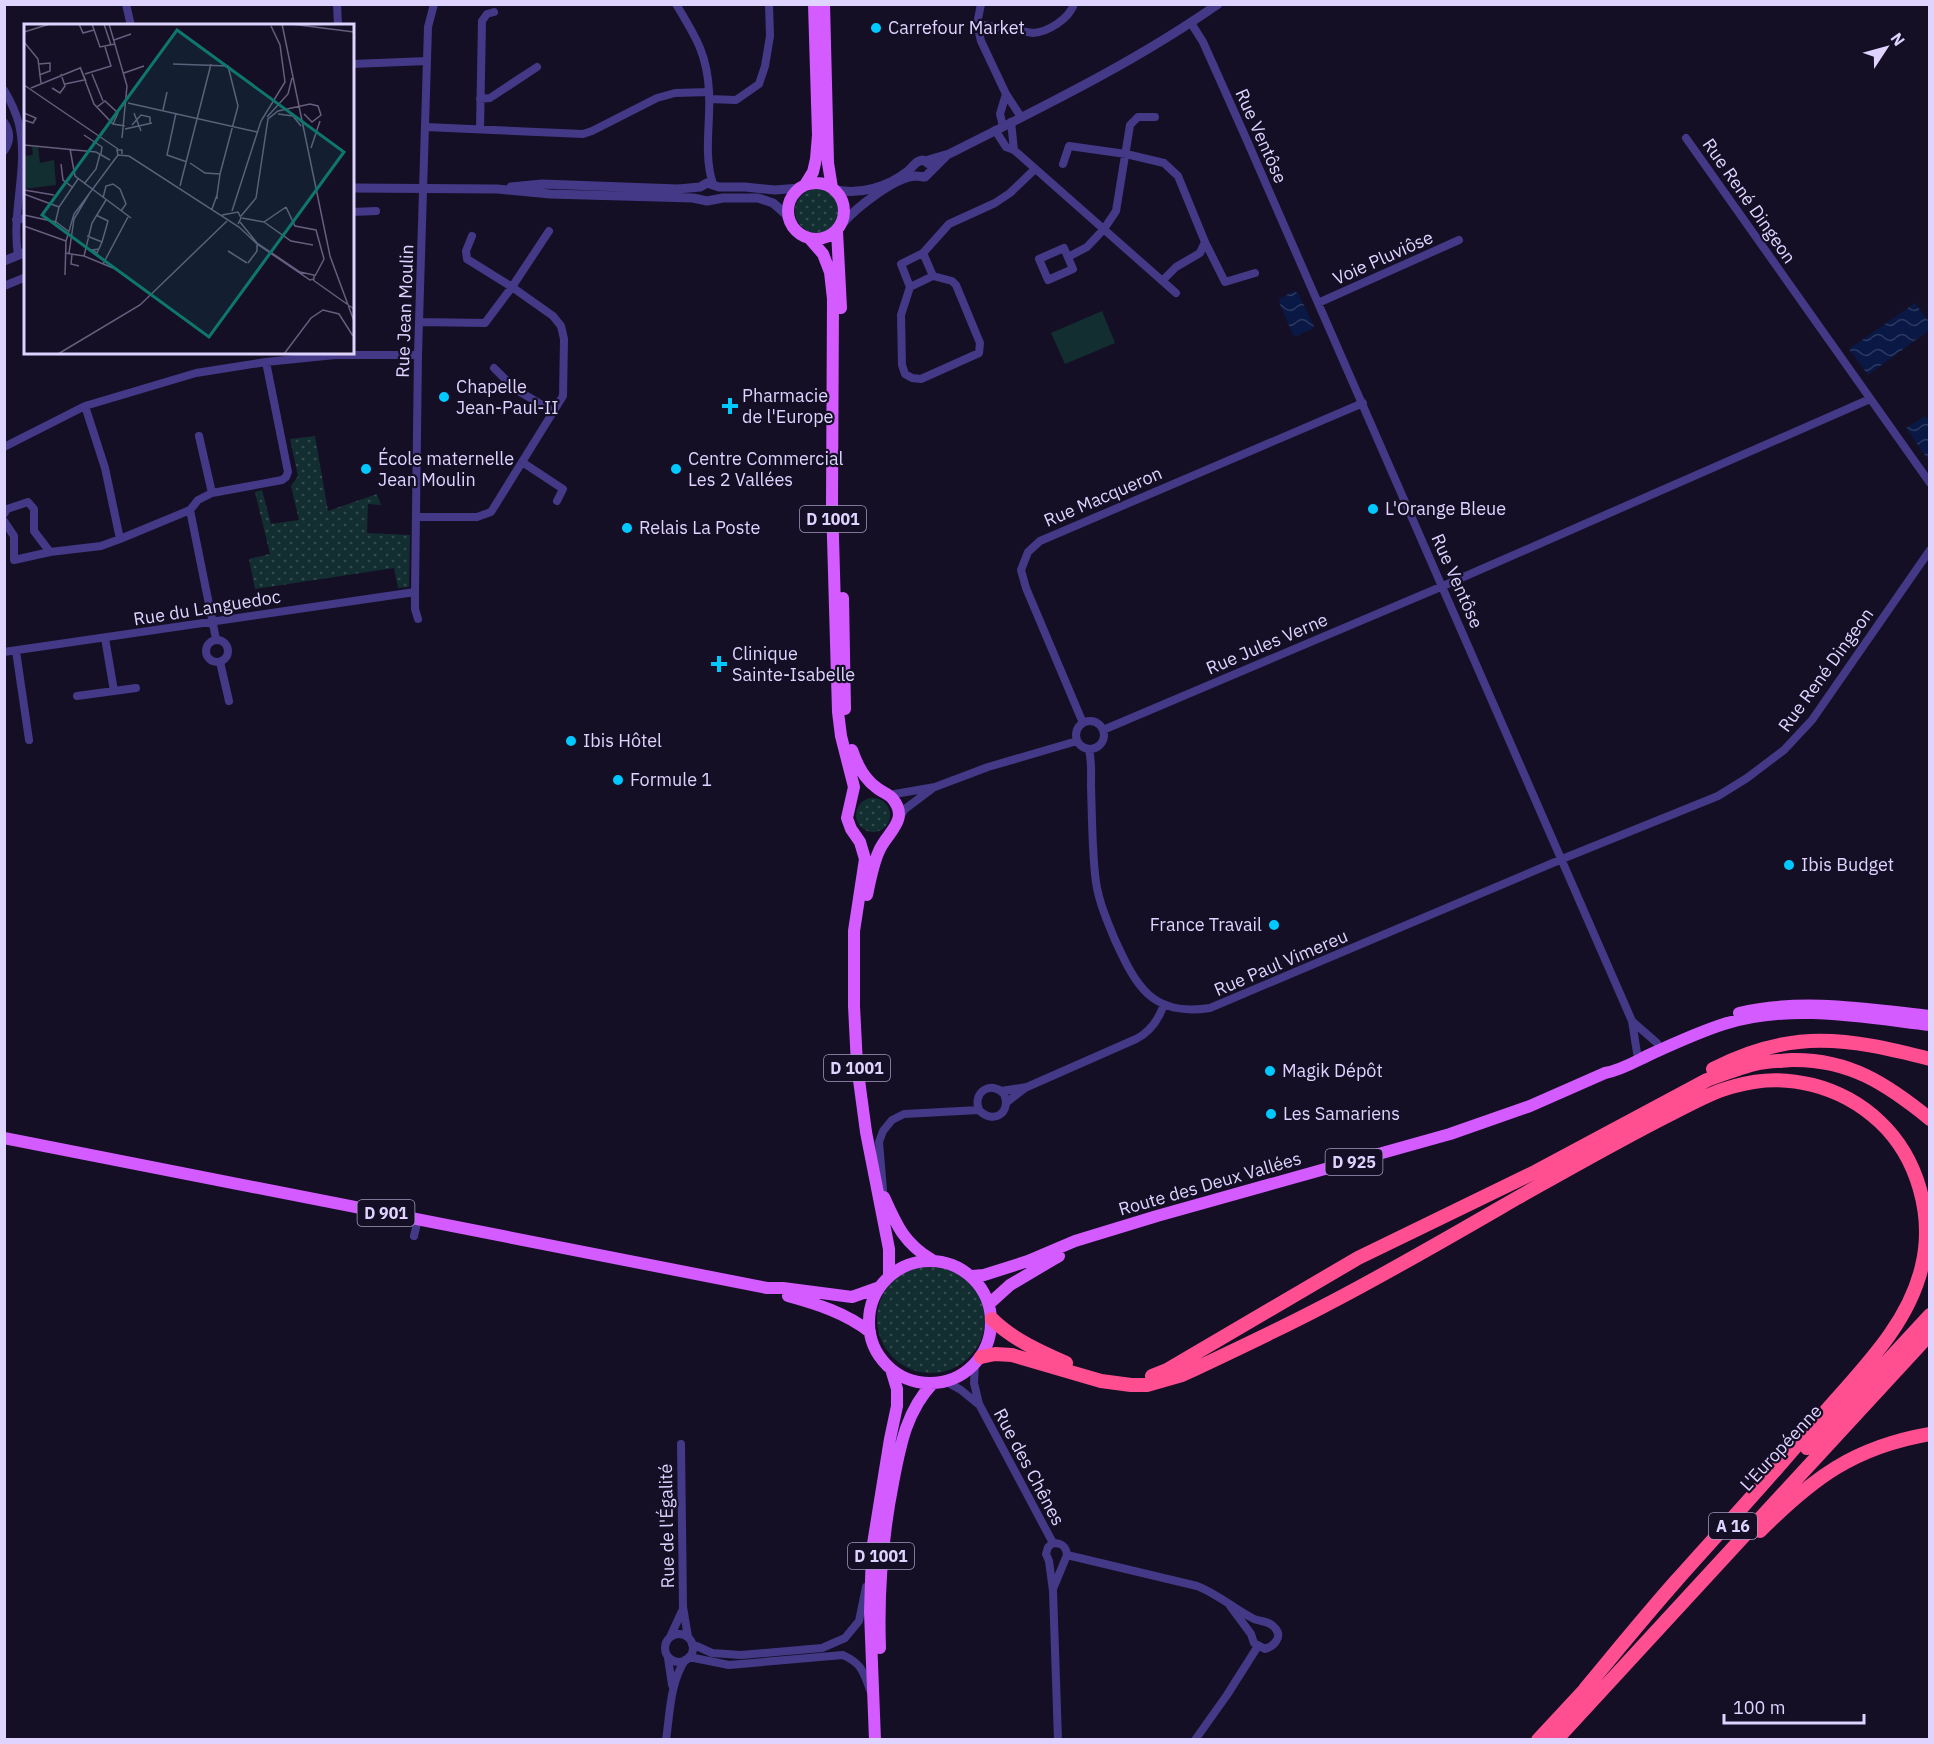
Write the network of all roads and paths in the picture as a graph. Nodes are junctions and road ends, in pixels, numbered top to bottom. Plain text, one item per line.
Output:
1 (126, 4) edge
2 (337, 4) edge
3 (434, 4) edge
4 (676, 4) edge
5 (769, 4) edge
6 (814, 4) edge
7 (824, 4) edge
8 (981, 4) edge
9 (1074, 4) edge
10 (1218, 4) edge
11 (494, 12) dead end
12 (1191, 23) junction
13 (131, 24) edge
14 (338, 24) edge
15 (977, 24) junction
16 (427, 61) junction
17 (354, 64) edge
18 (537, 67) dead end
19 (4, 90) edge
20 (1006, 93) junction
21 (709, 95) junction
22 (480, 99) junction
23 (1021, 117) junction
24 (1155, 117) dead end
25 (22, 123) edge
26 (7, 125) edge
27 (1003, 126) junction
28 (425, 127) junction
29 (480, 129) junction
30 (1686, 138) dead end
31 (1014, 150) junction
32 (4, 151) edge
33 (949, 154) junction
34 (1126, 154) junction
35 (708, 160) junction
36 (925, 160) junction
37 (1063, 164) dead end
38 (913, 166) junction
39 (1035, 169) junction
40 (930, 170) junction
41 (917, 176) junction
42 (714, 185) junction
43 (701, 186) junction
44 (803, 186) junction
45 (354, 188) edge
46 (424, 188) junction
47 (497, 189) junction
48 (834, 189) junction
49 (702, 200) junction
50 (713, 200) junction
51 (376, 211) dead end
52 (354, 212) edge
53 (788, 216) junction
54 (24, 218) edge
55 (16, 220) junction
56 (839, 228) junction
57 (1104, 229) junction
58 (549, 231) dead end
59 (472, 236) dead end
60 (810, 239) junction
61 (1459, 240) dead end
62 (1205, 242) junction
63 (923, 253) junction
64 (22, 254) edge
65 (1068, 257) junction
66 (4, 261) edge
67 (1255, 273) dead end
68 (933, 276) junction
69 (24, 278) edge
70 (1162, 281) junction
71 (4, 286) edge
72 (512, 287) junction
73 (910, 287) junction
74 (1176, 293) dead end
75 (1318, 303) junction
76 (420, 322) junction
77 (418, 354) junction
78 (266, 362) junction
79 (494, 368) dead end
80 (1870, 399) junction
81 (1363, 403) junction
82 (85, 406) junction
83 (554, 412) junction
84 (199, 436) dead end
85 (4, 447) edge
86 (522, 462) junction
87 (1929, 483) edge
88 (212, 494) junction
89 (557, 501) dead end
90 (190, 510) junction
91 (4, 514) edge
92 (417, 517) junction
93 (4, 521) edge
94 (120, 539) junction
95 (1929, 550) edge
96 (50, 552) junction
97 (1443, 586) junction
98 (415, 592) junction
99 (418, 619) dead end
100 (212, 622) junction
101 (105, 638) junction
102 (216, 639) junction
103 (16, 651) junction
104 (4, 652) edge
105 (220, 662) junction
106 (136, 688) dead end
107 (114, 691) junction
108 (77, 696) dead end
109 (229, 701) dead end
110 (1083, 723) junction
111 (1103, 730) junction
112 (29, 740) dead end
113 (1077, 741) junction
114 (1089, 750) junction
115 (934, 787) junction
116 (884, 793) junction
117 (851, 803) junction
118 (898, 819) junction
119 (856, 835) junction
120 (889, 836) junction
121 (1562, 859) junction
122 (854, 958) junction
123 (1164, 1004) junction
124 (1929, 1016) edge
125 (1632, 1021) junction
126 (1929, 1025) edge
127 (1657, 1043) junction
128 (1637, 1053) junction
129 (1929, 1059) edge
130 (1605, 1073) junction
131 (1027, 1087) junction
132 (1002, 1091) junction
133 (1007, 1102) junction
134 (979, 1110) junction
135 (1640, 1114) junction
136 (1929, 1119) edge
137 (1929, 1130) edge
138 (1633, 1133) junction
139 (4, 1138) edge
140 (876, 1177) junction
141 (883, 1194) junction
142 (418, 1219) junction
143 (414, 1236) dead end
144 (1097, 1236) junction
145 (932, 1260) junction
146 (890, 1276) junction
147 (972, 1276) junction
148 (880, 1287) junction
149 (767, 1288) junction
150 (989, 1304) junction
151 (1929, 1315) edge
152 (992, 1320) junction
153 (870, 1332) junction
154 (1929, 1334) edge
155 (978, 1360) junction
156 (891, 1369) junction
157 (939, 1382) junction
158 (978, 1404) junction
159 (1929, 1434) edge
160 (681, 1444) dead end
161 (1053, 1543) junction
162 (872, 1550) junction
163 (1065, 1558) junction
164 (1049, 1561) junction
165 (1053, 1591) junction
166 (1228, 1603) junction
167 (683, 1607) junction
168 (1261, 1622) junction
169 (671, 1635) junction
170 (1251, 1635) junction
171 (690, 1640) junction
172 (1258, 1646) junction
173 (668, 1657) junction
174 (687, 1658) junction
175 (1621, 1670) junction
176 (672, 1689) junction
177 (1585, 1689) junction
178 (873, 1702) junction
179 (666, 1740) edge
180 (875, 1740) edge
181 (883, 1740) edge
182 (1058, 1740) edge
183 (1195, 1740) edge
184 (1538, 1740) edge
185 (1556, 1740) edge

1 - 13 street
2 - 14 street
3 - 16 street, Rue Jean Moulin
4 - 21 street
5 - 21 street
6 - 44 main road
7 - 48 main road
8 - 15 street
9 - 15 street
10 - 12 street
11 - 22 street
12 - 23 street
12 - 75 street, Rue Ventôse
15 - 20 street
16 - 17 street
16 - 28 street, Rue Jean Moulin
18 - 22 street
19 - 25 street
20 - 23 street
20 - 27 street
21 - 29 street
21 - 35 street
22 - 29 street
23 - 27 street
24 - 34 street
25 - 26 street
25 - 55 street
26 - 32 street
27 - 31 street
27 - 31 street
27 - 33 street
28 - 29 street
28 - 46 street, Rue Jean Moulin
30 - 80 street, Rue René Dingeon
31 - 39 street
33 - 36 street
33 - 40 street
34 - 37 street
34 - 57 street
34 - 62 street
35 - 42 street
35 - 43 street
36 - 38 street
36 - 40 street
38 - 41 street
38 - 48 street
39 - 57 street
39 - 63 street
40 - 41 street
41 - 56 street
42 - 43 street
42 - 44 street
42 - 50 street
43 - 47 street
43 - 49 street
44 - 48 main road
44 - 53 main road
45 - 46 street
46 - 47 street
46 - 76 street, Rue Jean Moulin
47 - 49 street
48 - 56 main road
49 - 50 street
50 - 53 street
51 - 52 street
53 - 60 main road
54 - 55 street
55 - 64 street
56 - 60 main road
56 - 116 main road, D 1001
57 - 65 street
57 - 70 street
58 - 72 street
59 - 72 street
60 - 117 main road, D 1001
61 - 75 street, Voie Pluviôse
62 - 67 street
62 - 70 street
63 - 68 street
63 - 73 street
64 - 66 street
65 - 65 street
68 - 73 street
68 - 73 street
69 - 71 street
70 - 74 street
72 - 76 street
72 - 83 street
75 - 81 street, Rue Ventôse
76 - 77 street, Rue Jean Moulin
77 - 78 street
77 - 92 street, Rue Jean Moulin
78 - 82 street
78 - 88 street
79 - 83 street
80 - 87 street, Rue René Dingeon
80 - 97 street
81 - 97 street, Rue Ventôse
81 - 110 street, Rue Macqueron
82 - 85 street
82 - 94 street
83 - 86 street
84 - 88 street
86 - 89 street
86 - 92 street
88 - 90 street
90 - 94 street
90 - 100 street
91 - 96 street
92 - 98 street, Rue Jean Moulin
93 - 96 street
94 - 96 street
95 - 121 street, Rue René Dingeon
97 - 111 street, Rue Jules Verne
97 - 121 street, Rue Ventôse
98 - 99 street, Rue Jean Moulin
98 - 100 street, Rue du Languedoc
100 - 101 street, Rue du Languedoc
100 - 102 street
101 - 103 street, Rue du Languedoc
101 - 107 street
102 - 105 street
102 - 105 street
103 - 104 street, Rue du Languedoc
103 - 112 street
105 - 109 street
106 - 107 street
107 - 108 street
110 - 111 street
110 - 113 street
111 - 114 street
113 - 114 street
113 - 115 street
114 - 123 street, Rue Paul Vimereu
115 - 116 street
115 - 118 street
116 - 117 main road
116 - 118 main road
117 - 119 main road
118 - 120 main road
119 - 120 main road
119 - 122 main road, D 1001
120 - 122 main road, D 1001
121 - 123 street, Rue Paul Vimereu
121 - 125 street, Rue Ventôse
122 - 140 main road, D 1001
123 - 131 street
124 - 127 main road, Route des Deux Vallées / D 925
125 - 127 street, Rue Ventôse
125 - 128 street, Rue Ventôse
126 - 130 main road, Route des Deux Vallées / D 925
127 - 128 main road, Route des Deux Vallées / D 925
128 - 130 main road, Route des Deux Vallées / D 925
129 - 135 highway
130 - 144 main road, Route des Deux Vallées / D 925
131 - 132 street
131 - 133 street
132 - 133 street
132 - 134 street
133 - 134 street
134 - 141 street
135 - 136 highway
135 - 152 highway
137 - 138 highway
138 - 155 highway
138 - 177 highway
139 - 142 main road, D 901
140 - 141 main road, D 1001
140 - 146 main road, D 1001
141 - 145 main road, D 1001
142 - 143 street
142 - 149 main road, D 901
144 - 147 main road, Route des Deux Vallées / D 925
144 - 150 main road, Route des Deux Vallées / D 925
145 - 146 main road
145 - 147 main road
146 - 148 main road
147 - 150 main road
148 - 149 main road, D 901
148 - 153 main road
149 - 153 main road, D 901
150 - 152 main road
151 - 177 highway, L'Européenne / A 16
152 - 155 main road
153 - 156 main road
154 - 175 highway, L'Européenne / A 16
155 - 157 main road
155 - 158 street, Rue des Chênes
156 - 157 main road
156 - 162 main road, D 1001
157 - 158 street, Rue des Chênes
157 - 181 main road, D 1001
158 - 161 street, Rue des Chênes
159 - 175 highway
160 - 167 street, Rue de l'Égalité
161 - 163 street
161 - 164 street
162 - 171 street
162 - 178 main road, D 1001
163 - 164 street
163 - 165 street
163 - 166 street
164 - 165 street
165 - 182 street
166 - 168 street
166 - 170 street
167 - 169 street, Rue de l'Égalité
167 - 171 street, Rue de l'Égalité
168 - 170 street
168 - 172 street
169 - 171 street
169 - 173 street
170 - 172 street
171 - 174 street
172 - 183 street
173 - 174 street
173 - 176 street
174 - 176 street
174 - 178 street
175 - 185 highway, L'Européenne / A 16
176 - 179 street
177 - 184 highway, L'Européenne / A 16
178 - 180 main road, D 1001

